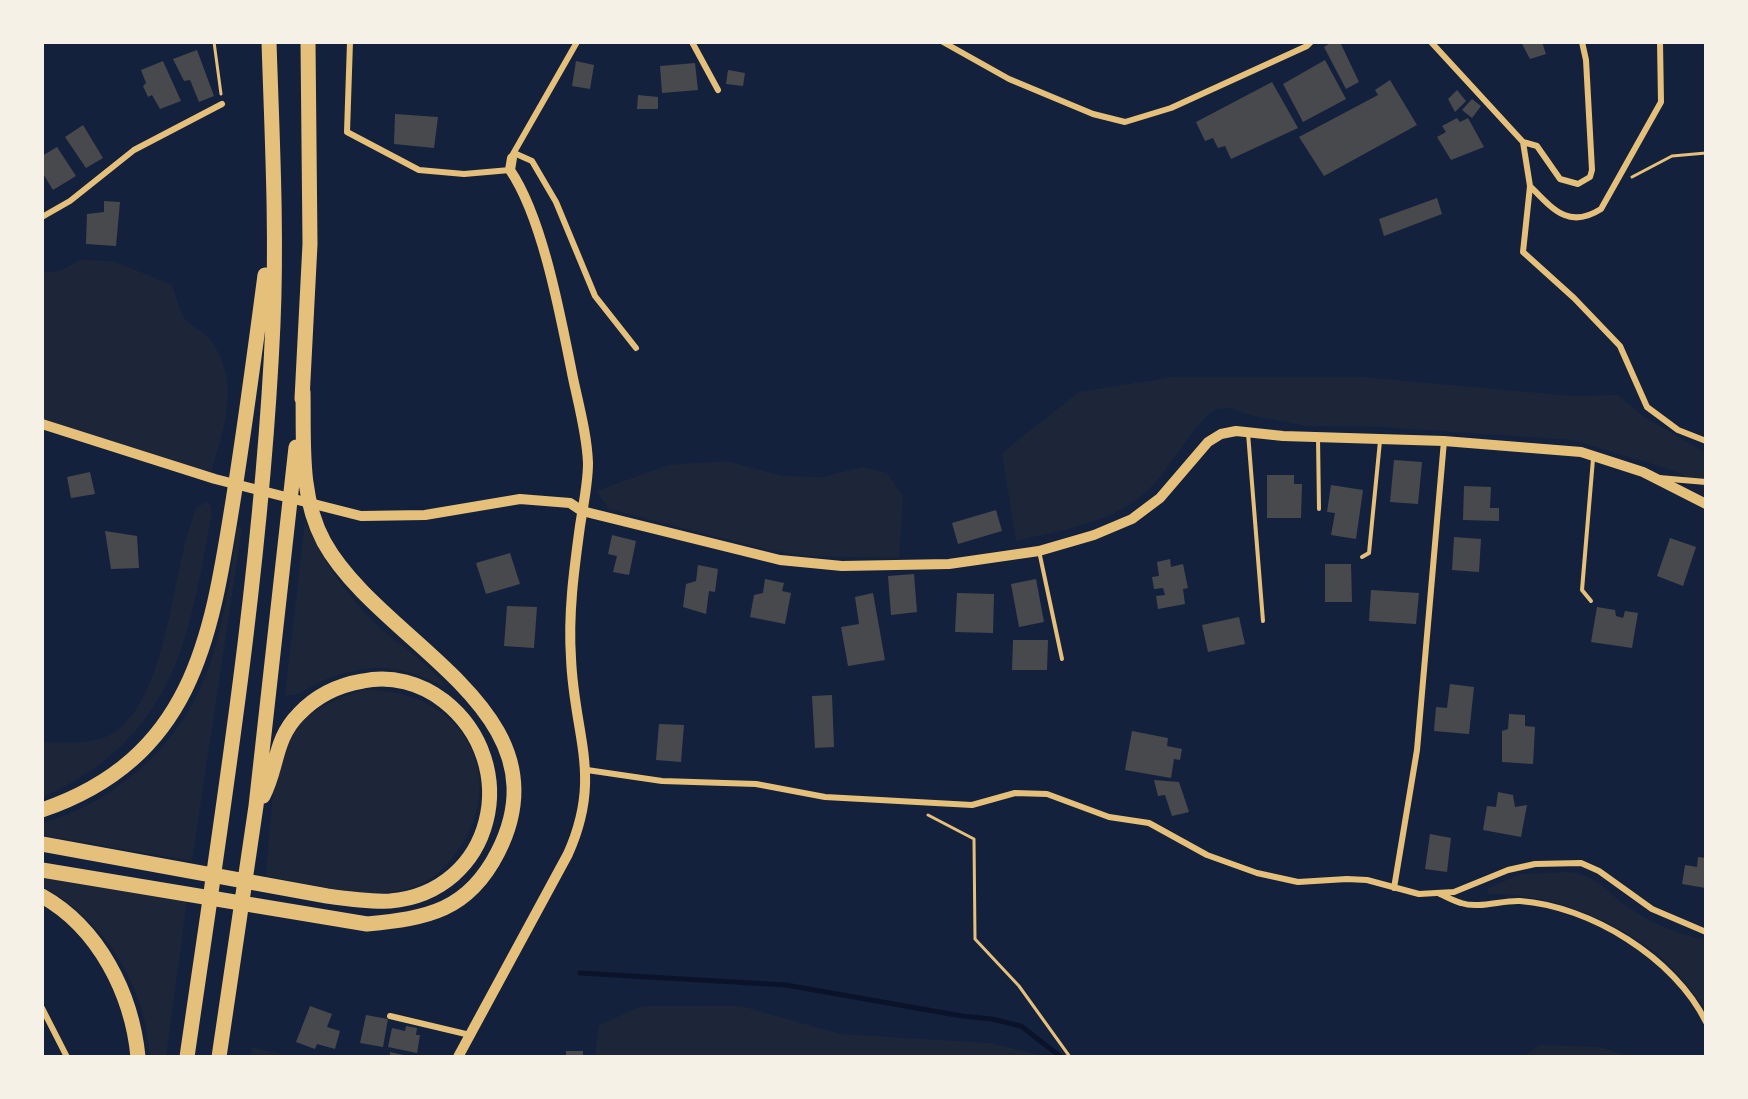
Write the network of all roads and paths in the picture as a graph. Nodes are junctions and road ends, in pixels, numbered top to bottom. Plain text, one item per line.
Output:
1 (214, 42) edge
2 (269, 42) edge
3 (308, 42) edge
4 (350, 42) edge
5 (577, 42) edge
6 (692, 42) edge
7 (943, 42) edge
8 (1311, 42) edge
9 (1431, 42) edge
10 (1582, 42) edge
11 (1660, 42) edge
12 (718, 90) dead end
13 (222, 104) joint
14 (1522, 142) junction
15 (1706, 153) edge
16 (513, 155) junction
17 (510, 170) junction
18 (1530, 186) junction
19 (1612, 188) junction
20 (273, 213) junction
21 (42, 217) edge
22 (636, 348) dead end
23 (42, 424) edge
24 (1248, 431) junction
25 (1318, 436) junction
26 (1380, 437) junction
27 (1444, 441) junction
28 (1706, 441) edge
29 (1593, 455) junction
30 (300, 457) junction
31 (1653, 477) junction
32 (1706, 482) edge
33 (1706, 504) edge
34 (1319, 509) dead end
35 (582, 511) junction
36 (1040, 551) junction
37 (1362, 557) dead end
38 (1591, 601) dead end
39 (1263, 621) dead end
40 (1062, 659) dead end
41 (587, 770) junction
42 (903, 801) junction
43 (256, 806) junction
44 (42, 810) edge
45 (42, 844) edge
46 (42, 870) edge
47 (1394, 888) junction
48 (1439, 894) junction
49 (42, 896) edge
50 (1706, 932) edge
51 (42, 1008) edge
52 (390, 1016) dead end
53 (1706, 1022) edge
54 (470, 1035) junction
55 (68, 1057) edge
56 (138, 1057) edge
57 (187, 1057) edge
58 (219, 1057) edge
59 (458, 1057) edge
60 (1070, 1057) edge

1 - 13 path
2 - 20 highway
3 - 30 highway
4 - 17 street
5 - 16 street
6 - 12 street
7 - 8 street
9 - 14 street
10 - 14 street
11 - 19 street
13 - 21 street
14 - 18 street
15 - 19 path
16 - 17 main road
16 - 22 street
17 - 35 main road
18 - 19 street
18 - 28 street
20 - 44 highway
20 - 57 highway
23 - 35 main road
24 - 25 main road
24 - 36 main road
24 - 39 lane
25 - 26 main road
25 - 34 lane
26 - 27 main road
26 - 37 lane
27 - 29 main road
27 - 47 street
29 - 31 main road
29 - 38 lane
30 - 43 highway
30 - 46 highway
31 - 32 street
31 - 33 main road
35 - 36 main road
35 - 41 main road
36 - 40 lane
41 - 42 street
41 - 54 main road
42 - 47 street
42 - 60 path
43 - 45 highway
43 - 58 highway
47 - 48 street
48 - 50 street
48 - 53 street
49 - 56 highway
51 - 55 street
52 - 54 street
54 - 59 main road

